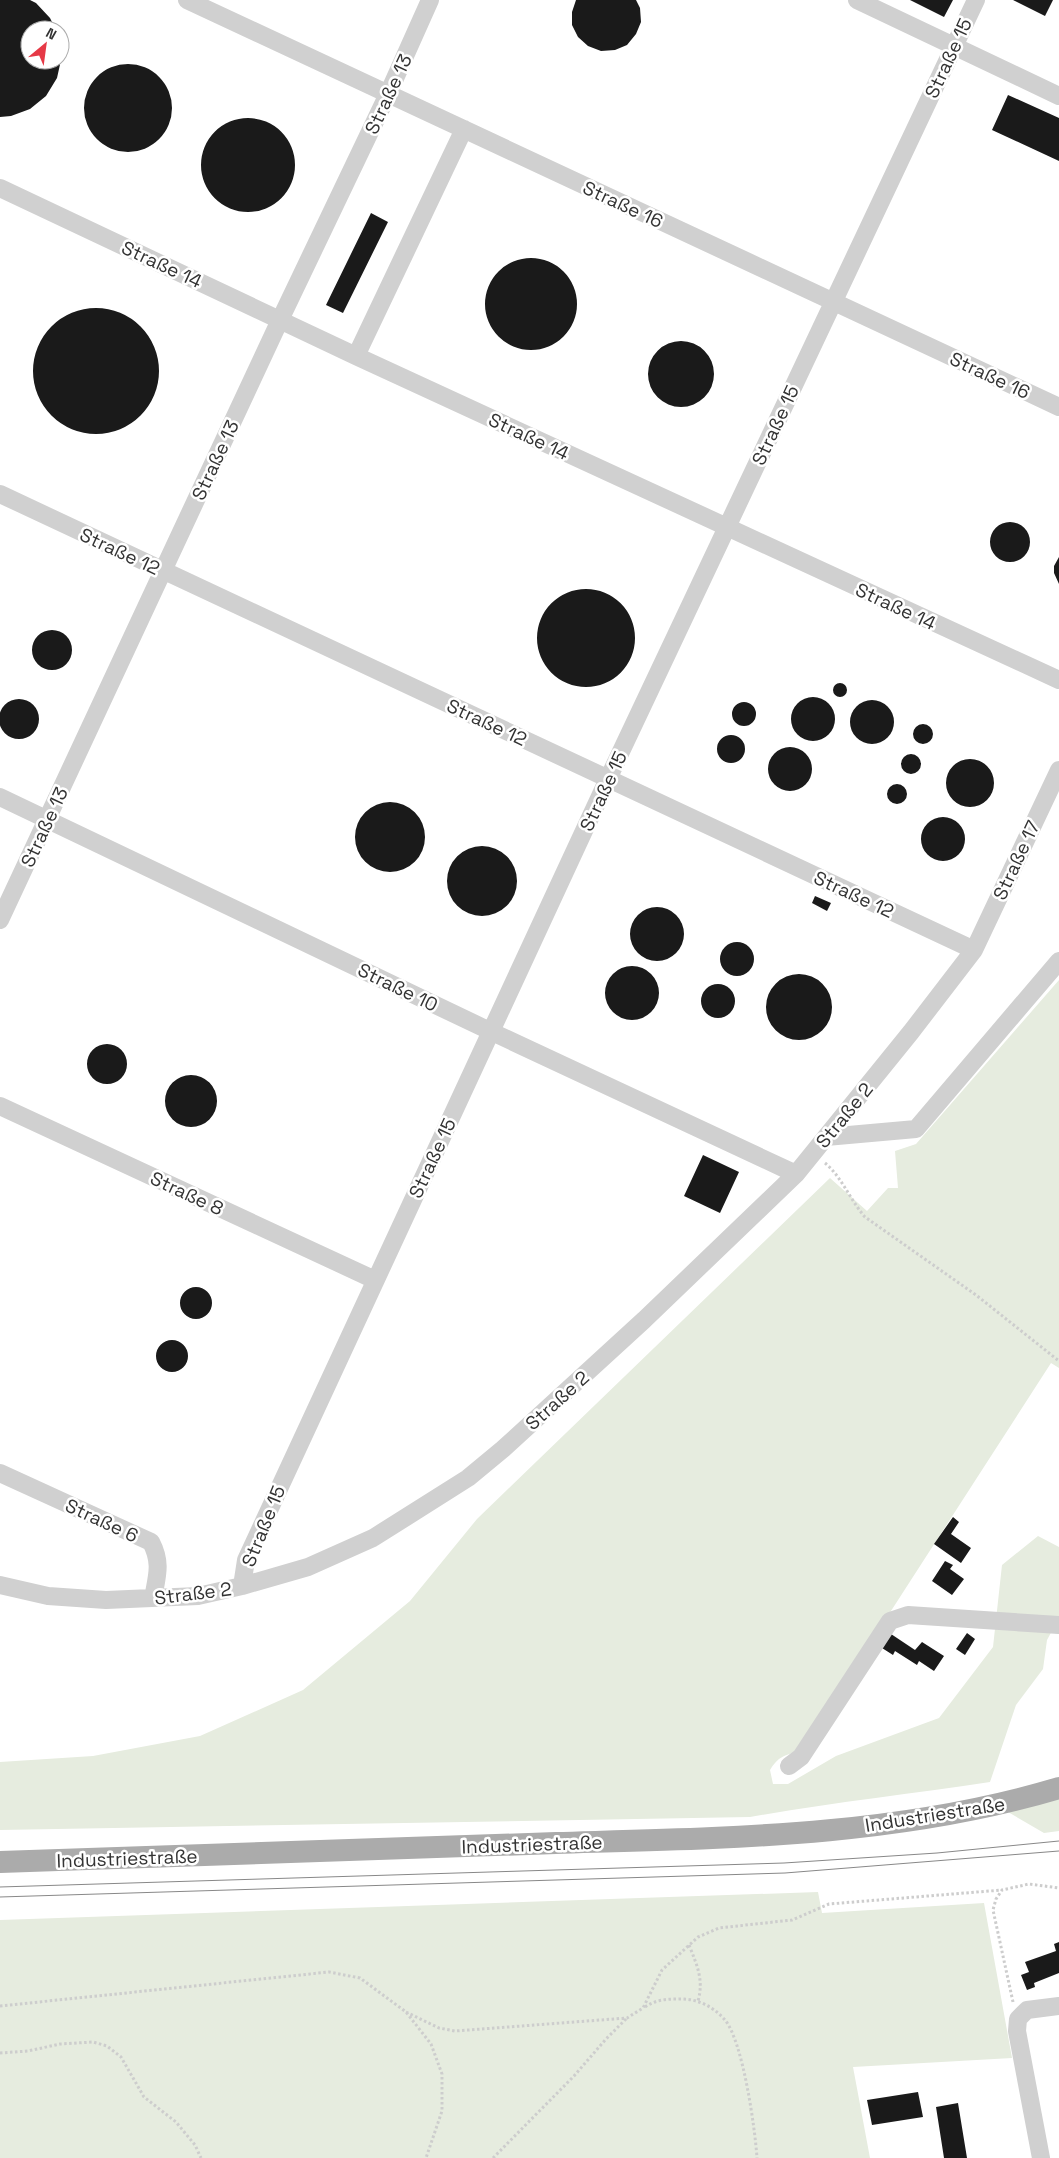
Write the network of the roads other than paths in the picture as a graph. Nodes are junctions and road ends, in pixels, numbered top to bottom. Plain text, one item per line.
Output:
1 (187, 0) edge
2 (430, 0) edge
3 (857, 0) edge
4 (976, 0) edge
5 (955, 46) junction
6 (388, 94) junction
7 (1059, 96) edge
8 (464, 130) junction
9 (0, 188) edge
10 (833, 301) junction
11 (280, 320) junction
12 (356, 356) junction
13 (1059, 407) edge
14 (0, 494) edge
15 (727, 529) junction
16 (164, 571) junction
17 (1059, 680) edge
18 (1059, 770) edge
19 (608, 779) junction
20 (0, 797) edge
21 (48, 819) junction
22 (0, 920) edge
23 (974, 950) junction
24 (1059, 961) edge
25 (492, 1032) junction
26 (0, 1106) edge
27 (826, 1137) junction
28 (796, 1174) junction
29 (375, 1280) junction
30 (0, 1473) edge
31 (0, 1584) edge
32 (242, 1586) junction
33 (153, 1598) junction
34 (1059, 1625) edge
35 (789, 1766) dead end
36 (1059, 1788) edge
37 (0, 1862) edge
38 (1059, 2006) edge
39 (1040, 2158) edge

1 - 6 street, Straße 16
2 - 6 street, Straße 13
3 - 5 street
4 - 5 street, Straße 15
5 - 7 street
5 - 10 street, Straße 15
6 - 8 street, Straße 16
6 - 11 street, Straße 13
8 - 10 street, Straße 16
8 - 12 street
9 - 11 street, Straße 14
10 - 13 street, Straße 16
10 - 15 street, Straße 15
11 - 12 street, Straße 14
11 - 16 street, Straße 13
12 - 15 street, Straße 14
14 - 16 street, Straße 12
15 - 17 street, Straße 14
15 - 19 street, Straße 15
16 - 19 street, Straße 12
16 - 21 street, Straße 13
18 - 23 street, Straße 17
19 - 23 street, Straße 12
19 - 25 street, Straße 15
20 - 21 street, Straße 10
21 - 22 street, Straße 13
21 - 25 street, Straße 10
23 - 27 street, Straße 2
24 - 27 street
25 - 28 street, Straße 10
25 - 29 street, Straße 15
26 - 29 street, Straße 8
27 - 28 street, Straße 2
28 - 32 street, Straße 2
29 - 32 street, Straße 15
30 - 33 street, Straße 6
31 - 33 street, Straße 2
32 - 33 street, Straße 2
34 - 35 street
36 - 37 main road, Industriestraße
38 - 39 street

